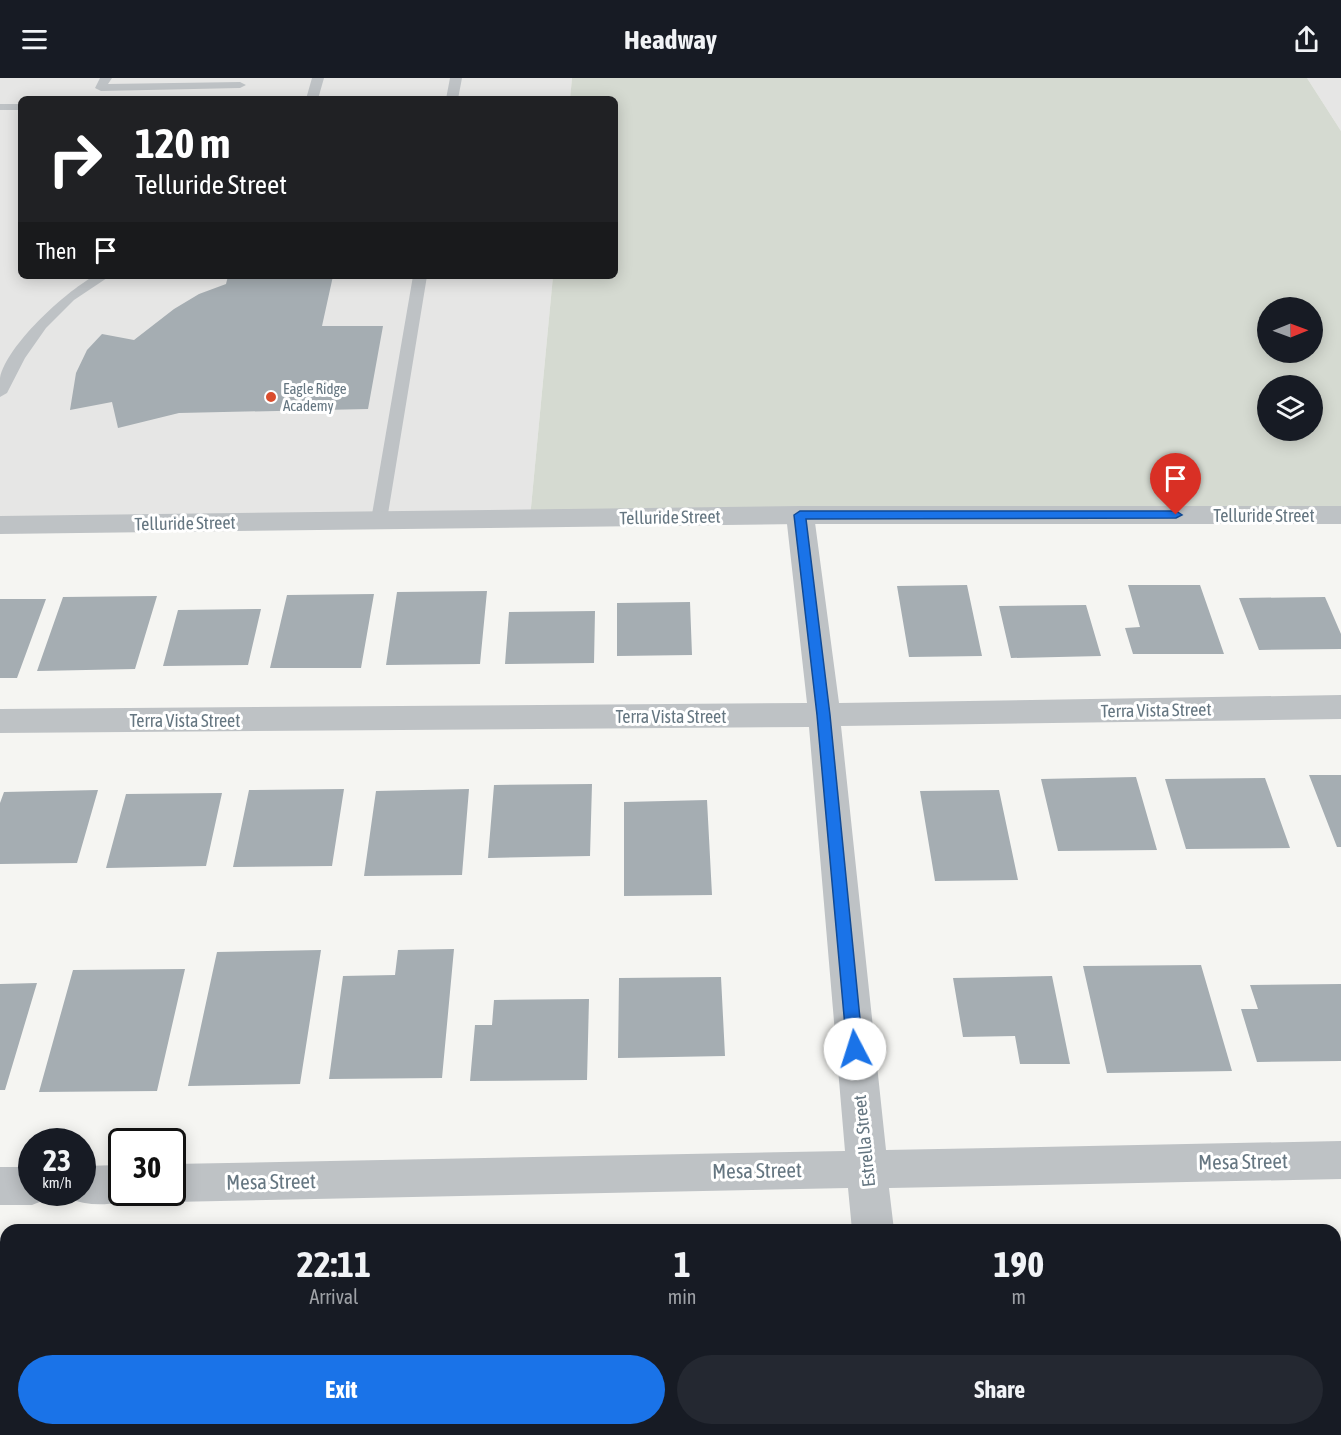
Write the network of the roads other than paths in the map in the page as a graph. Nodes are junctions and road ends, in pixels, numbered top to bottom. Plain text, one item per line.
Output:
1 (106, 78) edge
2 (318, 78) edge
3 (456, 78) edge
4 (242, 81) edge
5 (237, 96) edge
6 (313, 96) edge
7 (453, 96) edge
8 (0, 107) edge
9 (18, 107) edge
10 (97, 279) edge
11 (419, 279) edge
12 (0, 393) edge
13 (1341, 514) edge
14 (800, 515) junction
15 (379, 520) junction
16 (0, 525) edge
17 (1341, 707) edge
18 (824, 715) junction
19 (0, 721) edge
20 (1341, 1160) edge
21 (866, 1168) junction
22 (186, 1183) edge
23 (0, 1186) edge
24 (18, 1186) edge
25 (872, 1224) edge

1 - 4 lane
2 - 6 lane
3 - 7 lane
4 - 5 lane
8 - 9 lane
10 - 12 lane
11 - 15 lane
13 - 14 street, Telluride Street
14 - 15 street, Telluride Street
14 - 18 street, Estrella Street
15 - 16 street, Telluride Street
17 - 18 street, Terra Vista Street
18 - 19 street, Terra Vista Street
18 - 21 street, Estrella Street
20 - 21 street, Mesa Street
21 - 22 street, Mesa Street
21 - 25 street, Estrella Street
23 - 24 street

